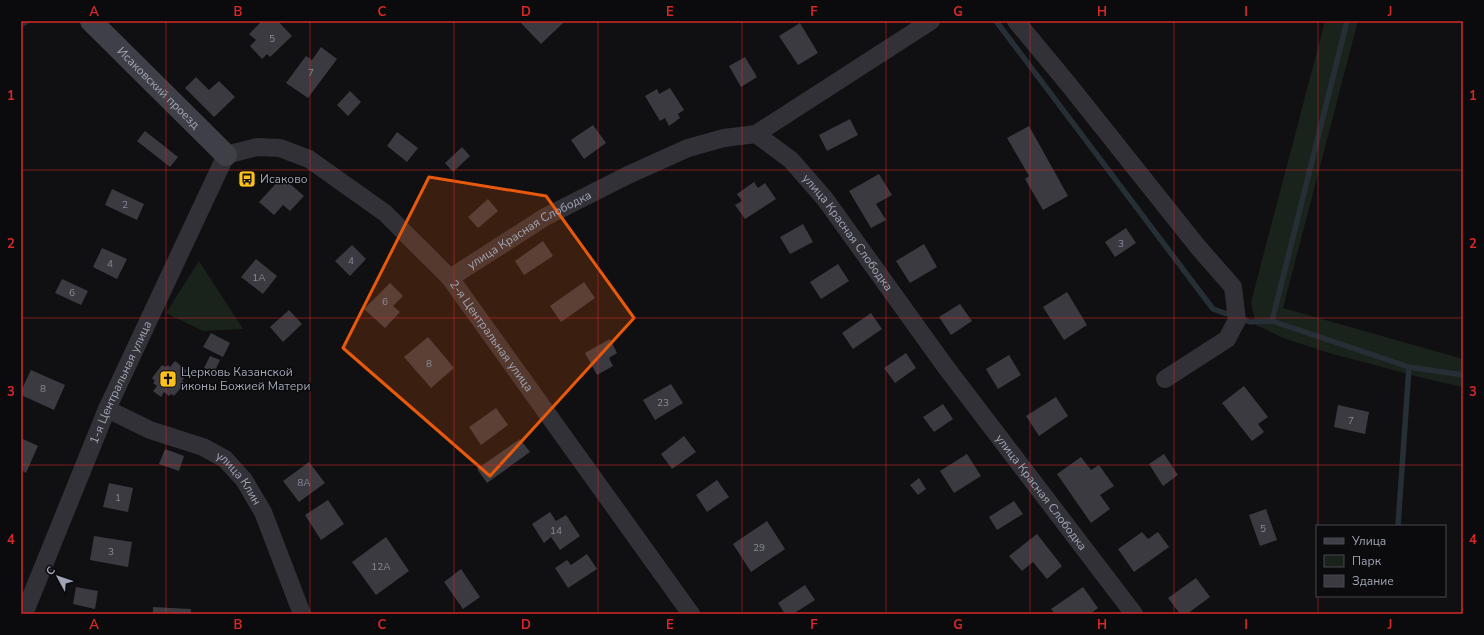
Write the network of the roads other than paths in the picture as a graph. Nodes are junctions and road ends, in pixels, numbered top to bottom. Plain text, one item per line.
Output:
1 (91, 21) edge
2 (931, 21) edge
3 (1016, 21) edge
4 (756, 134) junction
5 (226, 155) junction
6 (450, 278) junction
7 (1165, 379) dead end
8 (107, 409) junction
9 (24, 614) edge
10 (302, 614) edge
11 (691, 614) edge
12 (1134, 614) edge

1 - 5 street, Исаковский проезд
2 - 4 street
3 - 7 street
4 - 6 street, улица Красная Слободка
4 - 12 street, улица Красная Слободка
5 - 6 street, 2-я Центральная улица
5 - 8 street, 1-я Центральная улица
6 - 11 street, 2-я Центральная улица
8 - 9 street, 1-я Центральная улица
8 - 10 street, улица Клин

